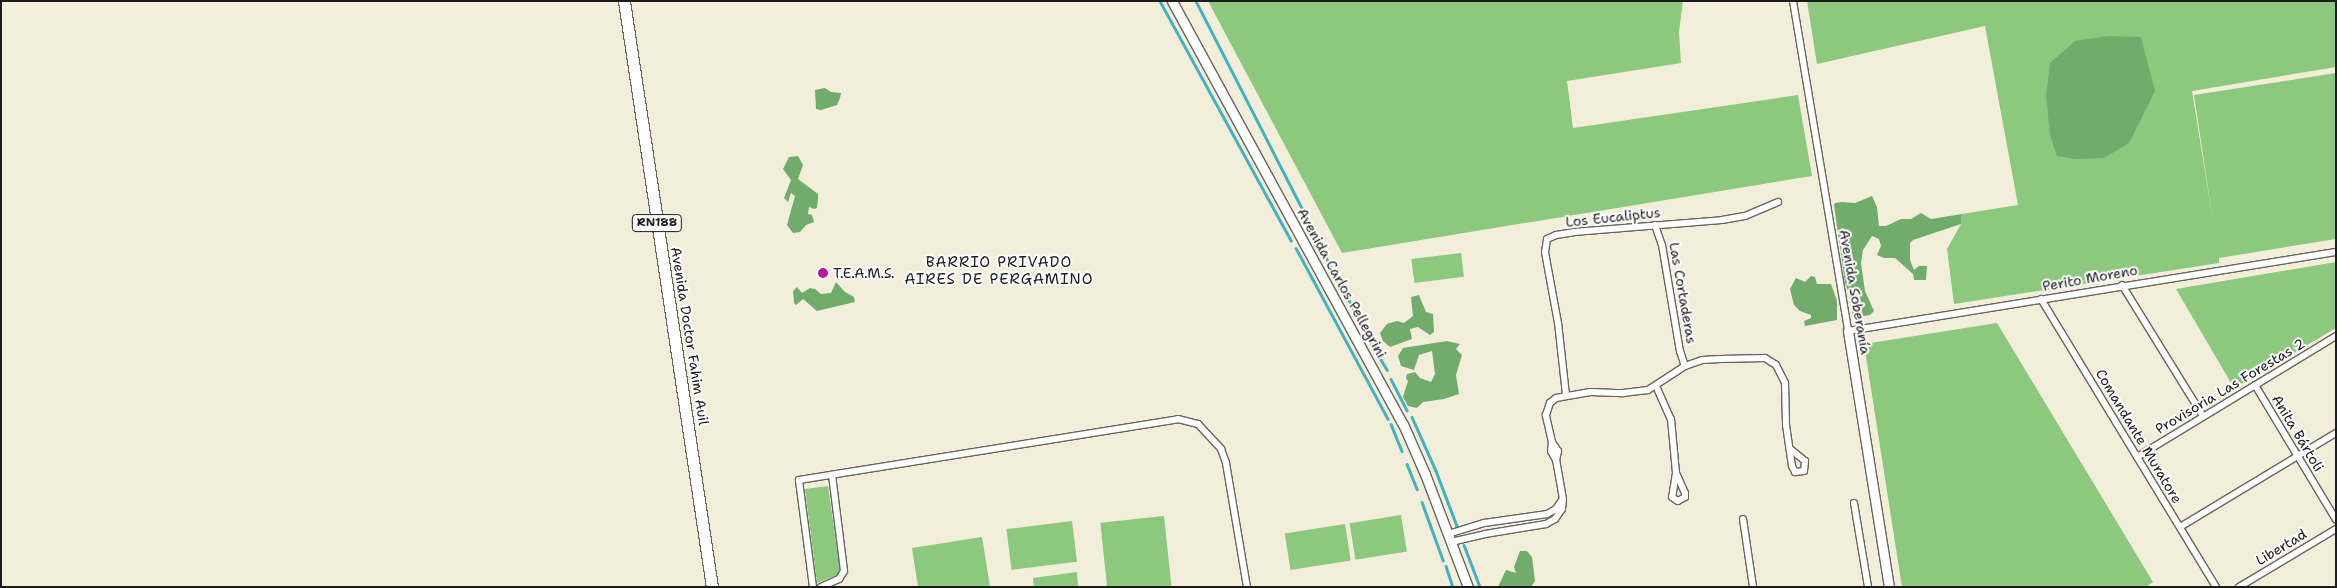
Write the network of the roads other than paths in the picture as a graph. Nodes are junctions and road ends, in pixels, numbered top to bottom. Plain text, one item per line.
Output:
1 (624, 1) edge
2 (1172, 1) edge
3 (1793, 1) edge
4 (1778, 202) dead end
5 (1655, 225) junction
6 (2336, 252) edge
7 (2122, 285) junction
8 (2041, 299) junction
9 (1848, 331) junction
10 (2336, 336) edge
11 (1685, 366) junction
12 (2255, 385) junction
13 (1656, 386) junction
14 (1566, 395) junction
15 (2203, 416) junction
16 (2336, 433) edge
17 (1790, 449) dead end
18 (2298, 456) junction
19 (2137, 457) junction
20 (1676, 473) dead end
21 (832, 475) junction
22 (1563, 499) junction
23 (1854, 503) dead end
24 (1743, 519) dead end
25 (2336, 520) edge
26 (2180, 527) junction
27 (2336, 529) edge
28 (1450, 538) junction
29 (712, 587) edge
30 (813, 587) edge
31 (821, 587) edge
32 (1247, 587) edge
33 (1468, 587) edge
34 (1753, 587) edge
35 (1868, 587) edge
36 (1889, 587) edge
37 (2216, 587) edge
38 (2240, 587) edge

1 - 29 highway, Avenida Doctor Fahim Auil / RN188
2 - 28 main road, Avenida Carlos Pellegrini
3 - 9 street, Avenida Soberanía
4 - 5 street, Los Eucaliptus
5 - 11 street, Las Cortaderas
5 - 14 street, Los Eucaliptus
6 - 7 street, Perito Moreno
7 - 8 street, Perito Moreno
7 - 15 street
8 - 9 street, Perito Moreno
8 - 19 street, Comandante Muratore
9 - 36 main road, Avenida Soberanía
10 - 12 street, Provisoria Las Forestas 2
11 - 13 street
11 - 17 street
12 - 15 street, Provisoria Las Forestas 2
12 - 18 street, Anita Bártoli
13 - 14 street
13 - 20 street
14 - 22 street
15 - 19 street, Provisoria Las Forestas 2
16 - 18 street
18 - 25 street, Anita Bártoli
18 - 26 street
19 - 26 street, Comandante Muratore
21 - 30 street
21 - 31 street
21 - 32 street
22 - 28 street
22 - 28 street
23 - 35 street
24 - 34 street
26 - 37 street, Comandante Muratore
27 - 38 street, Libertad
28 - 33 main road, Avenida Carlos Pellegrini

